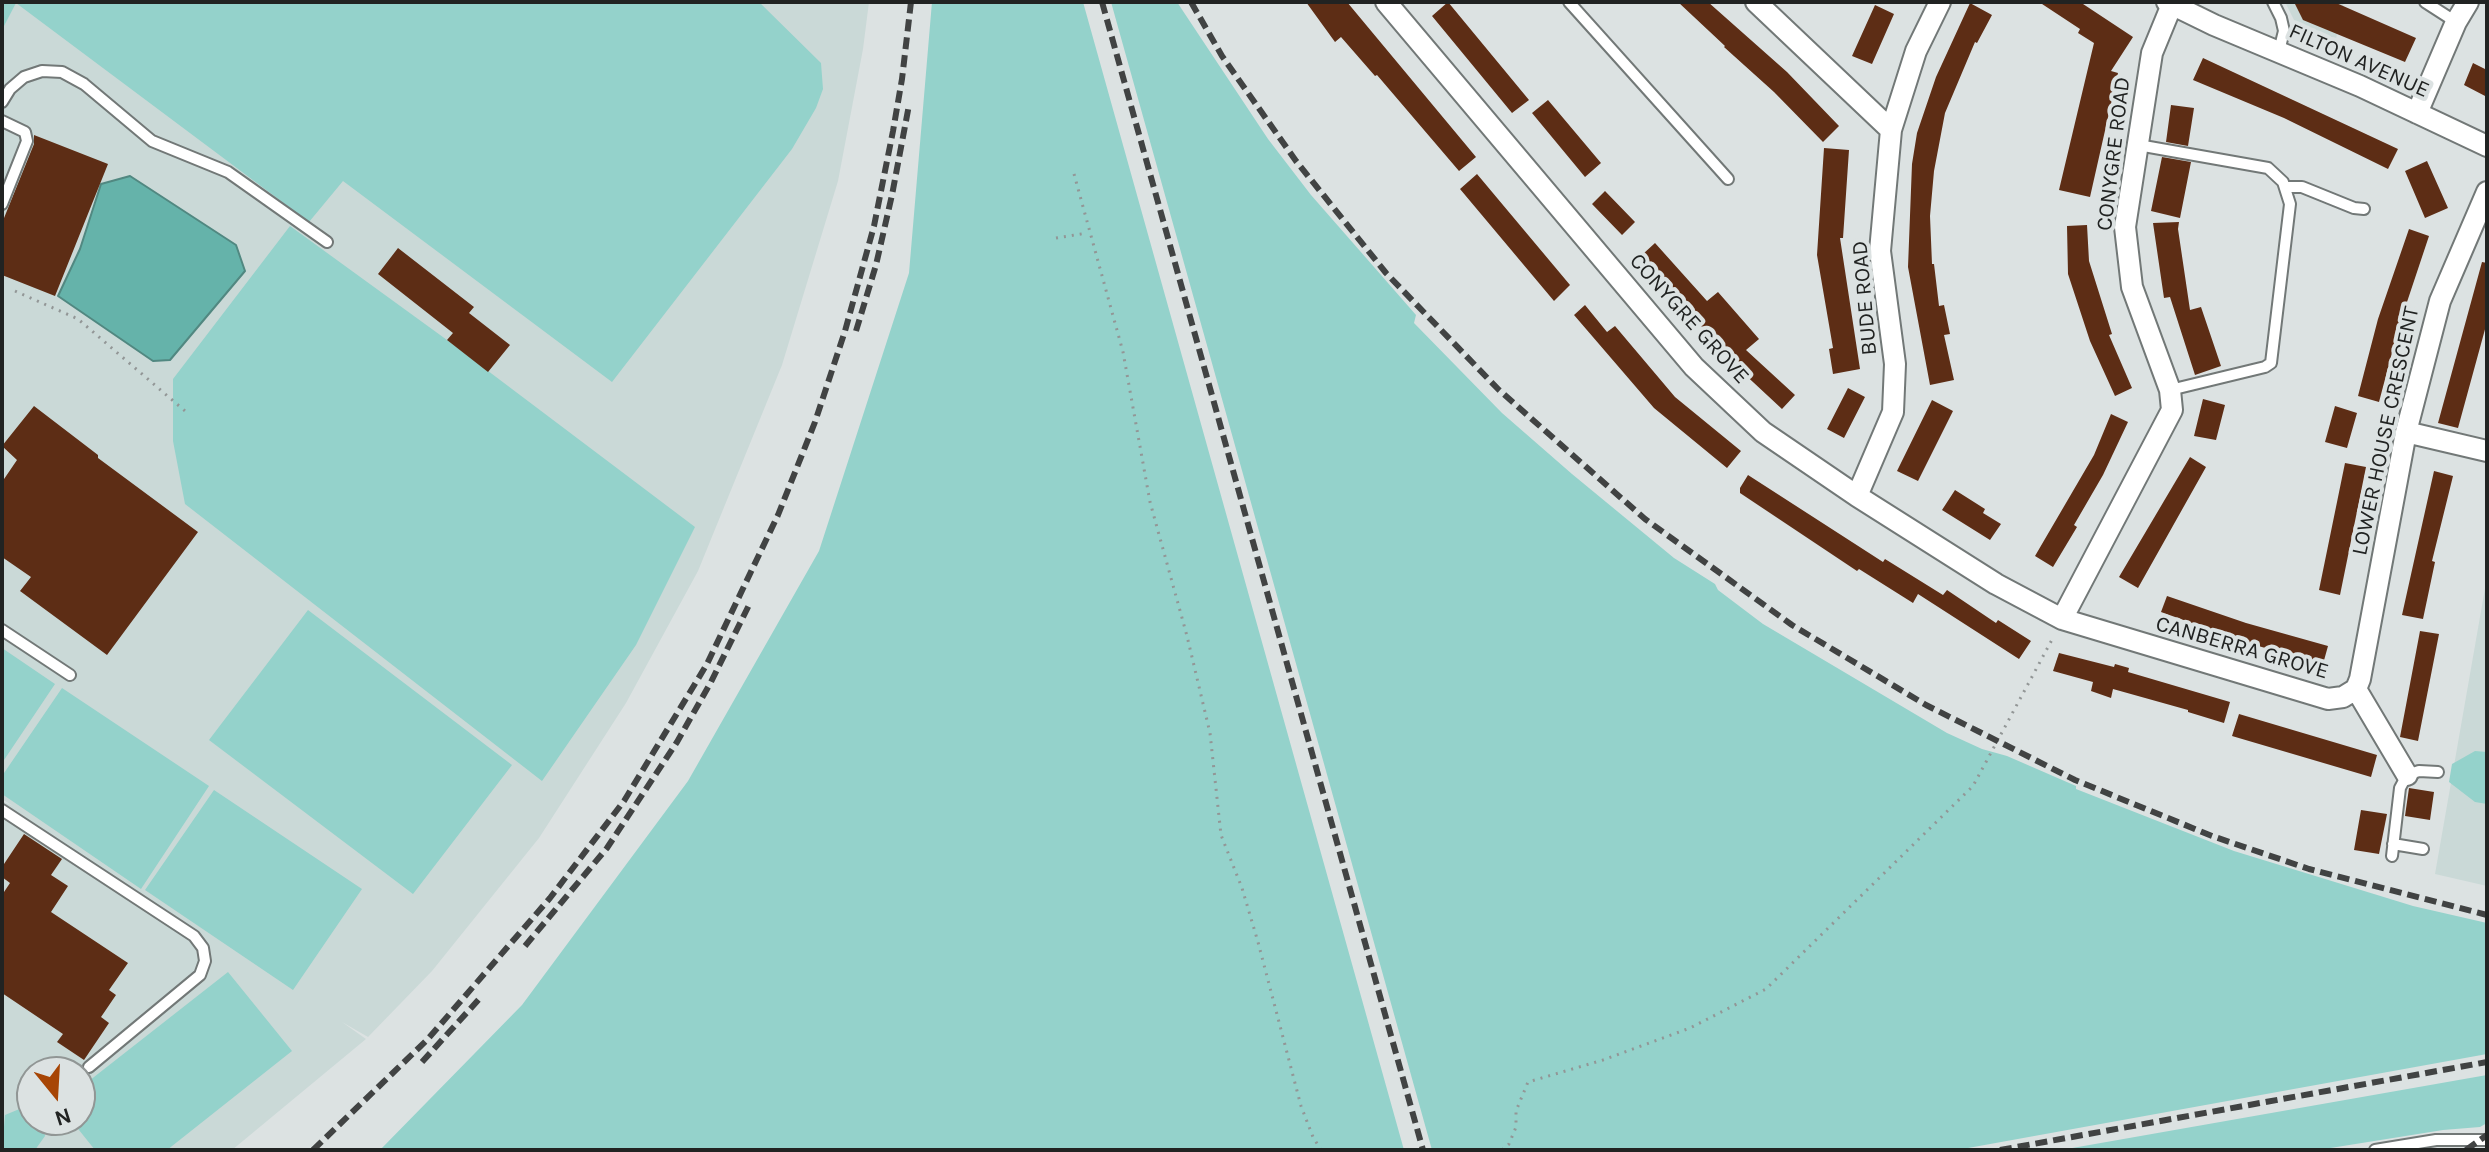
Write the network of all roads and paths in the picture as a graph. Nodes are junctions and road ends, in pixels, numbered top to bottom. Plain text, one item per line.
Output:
1 (1386, 2) edge
2 (1569, 2) edge
3 (1756, 2) edge
4 (1940, 2) edge
5 (2273, 2) edge
6 (2425, 2) edge
7 (2468, 2) edge
8 (2170, 3) edge
9 (2456, 22) junction
10 (2279, 51) junction
11 (2, 102) edge
12 (2417, 113) junction
13 (2, 121) edge
14 (1891, 130) junction
15 (2137, 145) junction
16 (2487, 146) edge
17 (1074, 174) dead end
18 (1728, 179) dead end
19 (2286, 187) junction
20 (2487, 192) edge
21 (2, 204) edge
22 (2364, 209) dead end
23 (1089, 233) junction
24 (1056, 238) dead end
25 (327, 242) dead end
26 (15, 291) dead end
27 (2170, 390) junction
28 (185, 411) dead end
29 (2406, 432) junction
30 (2487, 451) edge
31 (1857, 496) junction
32 (2062, 619) junction
33 (2, 630) edge
34 (70, 675) dead end
35 (2356, 689) junction
36 (2438, 772) dead end
37 (2407, 775) junction
38 (2, 810) edge
39 (2423, 849) dead end
40 (96, 1061) edge
41 (2487, 1140) edge
42 (1321, 1150) edge
43 (1502, 1150) edge
44 (2375, 1150) edge

1 - 31 street, CONYGRE GROVE
2 - 18 lane
3 - 14 street
4 - 14 street, BUDE ROAD
5 - 10 lane
6 - 9 lane
7 - 9 street
8 - 10 street, FILTON AVENUE
8 - 15 street, CONYGRE ROAD
9 - 12 street
10 - 12 street, FILTON AVENUE
11 - 25 lane
12 - 16 street, FILTON AVENUE
13 - 21 lane
14 - 31 street, BUDE ROAD
15 - 19 lane
15 - 27 street, CONYGRE ROAD
17 - 23 path
19 - 22 lane
19 - 27 lane
20 - 29 street, LOWER HOUSE CRESCENT
23 - 24 path
23 - 42 path
26 - 28 path
27 - 32 street
29 - 30 street
29 - 35 street, LOWER HOUSE CRESCENT
31 - 32 street, CONYGRE GROVE
32 - 35 street, CANBERRA GROVE
32 - 43 path
33 - 34 lane
35 - 37 street, CANBERRA GROVE
36 - 37 lane
37 - 39 lane
38 - 40 lane
41 - 44 lane

